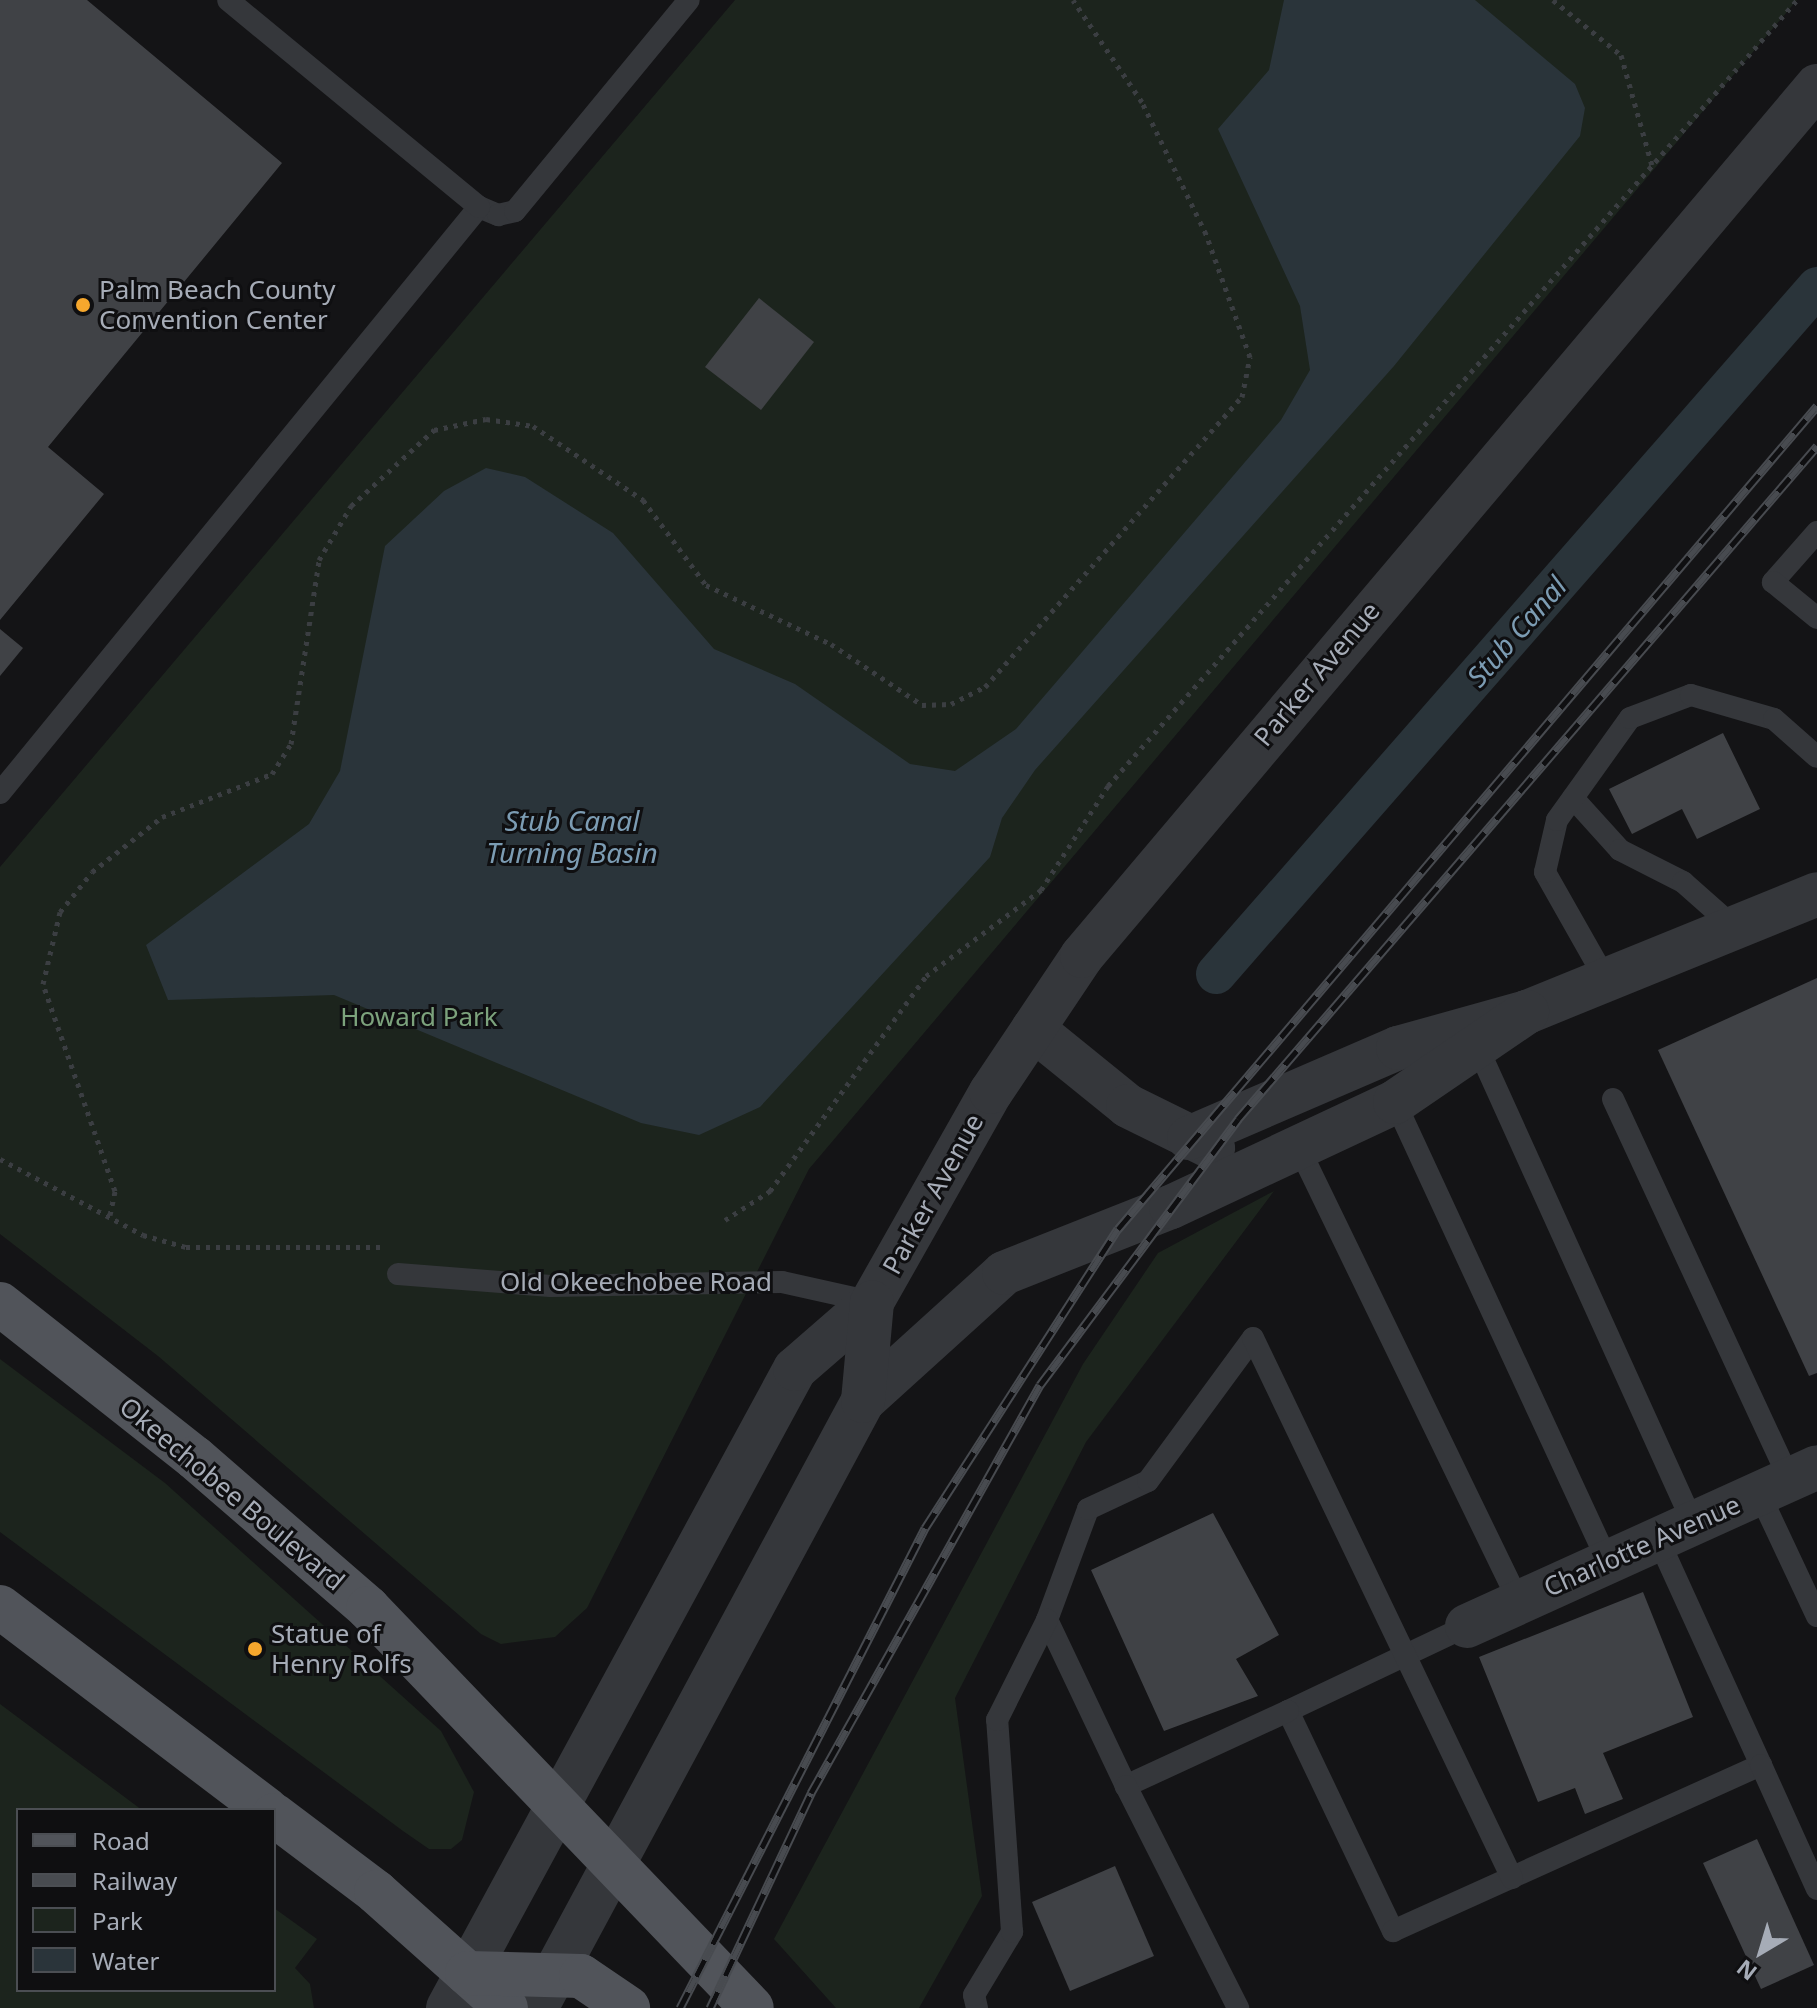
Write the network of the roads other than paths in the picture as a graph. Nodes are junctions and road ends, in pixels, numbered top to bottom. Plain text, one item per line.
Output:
1 (228, 0) edge
2 (689, 0) edge
3 (1817, 86) edge
4 (479, 207) junction
5 (1817, 532) edge
6 (1817, 618) edge
7 (1817, 757) edge
8 (0, 793) edge
9 (1573, 798) junction
10 (1817, 894) edge
11 (1735, 928) junction
12 (1606, 980) junction
13 (1527, 1012) junction
14 (1033, 1029) junction
15 (1477, 1046) junction
16 (1613, 1099) dead end
17 (1395, 1102) junction
18 (1189, 1138) junction
19 (1285, 1154) junction
20 (398, 1274) dead end
21 (872, 1302) junction
22 (0, 1304) edge
23 (863, 1401) junction
24 (1788, 1480) edge
25 (1676, 1531) junction
26 (1608, 1562) junction
27 (1519, 1602) junction
28 (1817, 1616) edge
29 (1047, 1620) junction
30 (8, 1622) edge
31 (1467, 1626) joint
32 (1406, 1654) junction
33 (1288, 1711) junction
34 (1761, 1765) junction
35 (1126, 1786) junction
36 (557, 1799) junction
37 (264, 1808) edge
38 (276, 1817) edge
39 (615, 1860) junction
40 (1512, 1878) junction
41 (1817, 1889) edge
42 (546, 1990) edge
43 (458, 1991) edge
44 (506, 2008) edge
45 (628, 2008) edge
46 (752, 2008) edge
47 (977, 2008) edge
48 (1238, 2008) edge

1 - 4 lane
2 - 4 lane
3 - 14 street, Parker Avenue
4 - 8 lane
5 - 6 lane
7 - 9 lane
9 - 11 lane
9 - 12 lane
10 - 11 street
11 - 12 street
12 - 13 street
13 - 15 street
13 - 18 street
14 - 18 street
14 - 21 street, Parker Avenue
15 - 17 street
15 - 25 lane
16 - 24 lane
17 - 19 street
17 - 26 lane
18 - 19 street
19 - 23 street
19 - 27 lane
20 - 21 lane, Old Okeechobee Road
21 - 23 street, Parker Avenue
21 - 36 street, Parker Avenue
22 - 36 main road, Okeechobee Boulevard
23 - 39 street, Parker Avenue
24 - 25 street, Charlotte Avenue
24 - 28 lane
25 - 26 street, Charlotte Avenue
25 - 34 lane
26 - 27 street, Charlotte Avenue
27 - 31 street, Charlotte Avenue
29 - 32 lane
29 - 35 lane
29 - 47 lane
30 - 37 main road
31 - 32 lane
32 - 33 lane
32 - 40 lane
33 - 35 lane
33 - 40 lane
34 - 40 lane
34 - 41 lane
35 - 48 lane
36 - 39 main road, Okeechobee Boulevard
36 - 43 street, Parker Avenue
38 - 43 main road
39 - 42 street, Parker Avenue
39 - 46 main road, Okeechobee Boulevard
42 - 43 main road
42 - 45 main road
43 - 44 main road

